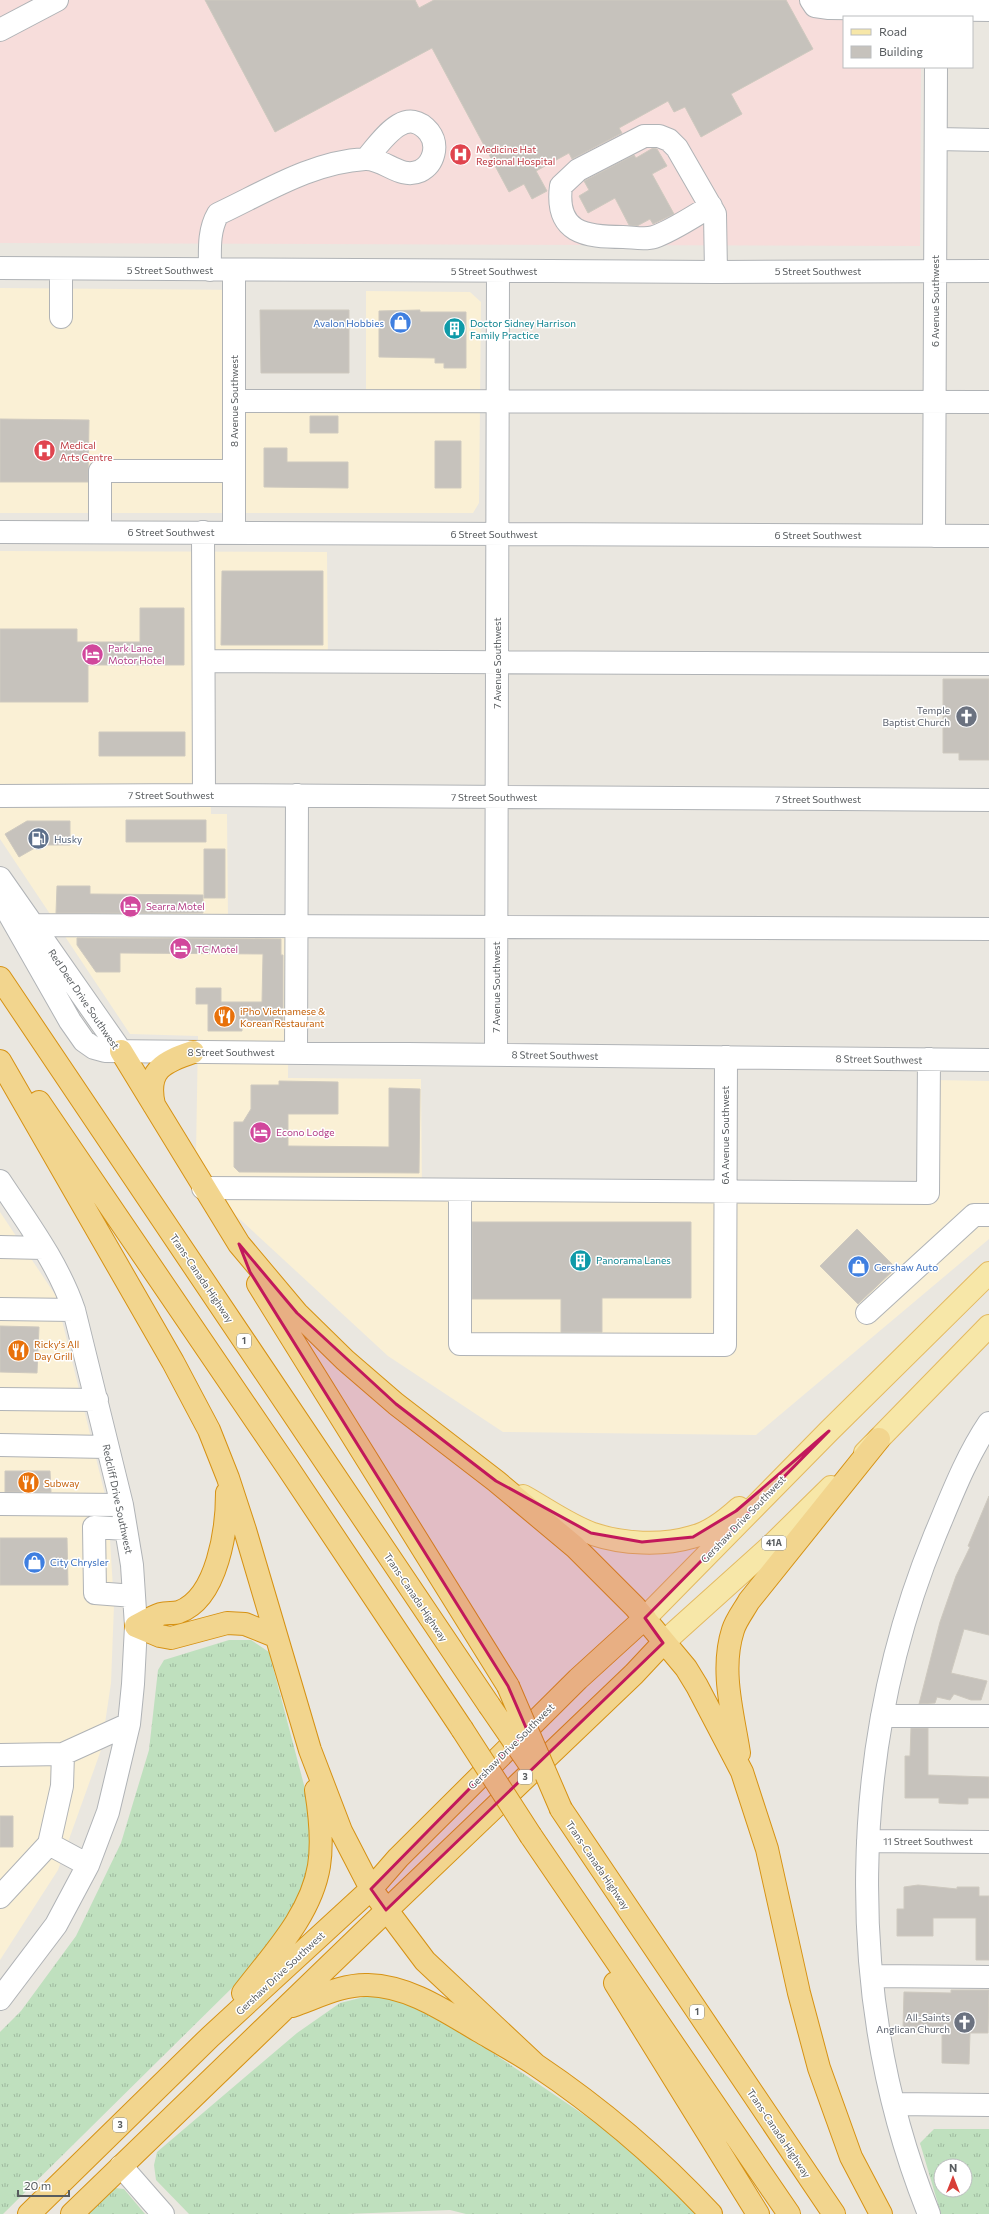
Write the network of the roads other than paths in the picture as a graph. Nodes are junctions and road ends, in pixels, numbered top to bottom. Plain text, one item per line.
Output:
1 (57, 0) edge
2 (811, 0) edge
3 (935, 9) edge
4 (989, 10) edge
5 (0, 30) edge
6 (936, 68) edge
7 (936, 140) junction
8 (989, 140) edge
9 (366, 159) dead end
10 (711, 206) junction
11 (0, 268) edge
12 (61, 269) junction
13 (210, 270) junction
14 (234, 270) junction
15 (498, 271) junction
16 (935, 271) junction
17 (989, 271) edge
18 (716, 272) junction
19 (61, 317) dead end
20 (234, 401) junction
21 (497, 402) junction
22 (934, 402) junction
23 (989, 402) edge
24 (234, 471) junction
25 (0, 532) edge
26 (100, 532) junction
27 (203, 532) junction
28 (234, 533) junction
29 (497, 534) junction
30 (934, 536) junction
31 (989, 536) edge
32 (204, 661) junction
33 (496, 662) junction
34 (989, 664) edge
35 (204, 795) junction
36 (297, 795) junction
37 (0, 796) edge
38 (496, 797) junction
39 (989, 800) edge
40 (0, 878) edge
41 (0, 898) edge
42 (33, 924) junction
43 (296, 926) junction
44 (496, 927) junction
45 (989, 929) edge
46 (0, 978) edge
47 (0, 1044) edge
48 (121, 1051) junction
49 (193, 1052) junction
50 (296, 1053) junction
51 (496, 1055) junction
52 (726, 1057) junction
53 (929, 1059) junction
54 (989, 1060) edge
55 (0, 1061) edge
56 (154, 1106) junction
57 (0, 1181) edge
58 (204, 1188) junction
59 (460, 1190) junction
60 (725, 1192) junction
61 (989, 1215) edge
62 (239, 1244) junction
63 (0, 1248) edge
64 (44, 1248) junction
65 (989, 1273) edge
66 (0, 1309) edge
67 (74, 1310) junction
68 (867, 1313) dead end
69 (989, 1326) edge
70 (0, 1399) edge
71 (97, 1400) junction
72 (989, 1424) edge
73 (830, 1431) junction
74 (879, 1439) junction
75 (0, 1445) edge
76 (107, 1447) junction
77 (228, 1478) junction
78 (496, 1481) junction
79 (0, 1504) edge
80 (122, 1505) junction
81 (126, 1529) junction
82 (134, 1596) junction
83 (645, 1618) junction
84 (136, 1626) junction
85 (276, 1636) junction
86 (663, 1643) junction
87 (882, 1716) junction
88 (989, 1716) edge
89 (129, 1724) junction
90 (310, 1750) junction
91 (63, 1754) junction
92 (0, 1755) edge
93 (742, 1772) junction
94 (561, 1809) junction
95 (532, 1836) junction
96 (868, 1841) junction
97 (989, 1842) edge
98 (49, 1844) junction
99 (88, 1865) junction
100 (371, 1889) junction
101 (0, 1897) edge
102 (386, 1910) junction
103 (872, 1976) junction
104 (989, 1977) edge
105 (0, 1999) edge
106 (286, 2009) junction
107 (210, 2036) junction
108 (536, 2065) junction
109 (894, 2104) junction
110 (989, 2105) edge
111 (121, 2166) junction
112 (29, 2214) edge
113 (72, 2214) edge
114 (163, 2214) edge
115 (711, 2214) edge
116 (758, 2214) edge
117 (789, 2214) edge
118 (834, 2214) edge
119 (881, 2214) edge
120 (929, 2214) edge

1 - 5 street
2 - 3 street
3 - 4 street
6 - 7 street, 6 Avenue Southwest
7 - 8 street
7 - 16 street, 6 Avenue Southwest
9 - 13 street
10 - 10 street
10 - 18 street
11 - 12 street, 5 Street Southwest
12 - 13 street, 5 Street Southwest
12 - 19 street
13 - 14 street, 5 Street Southwest
14 - 15 street, 5 Street Southwest
14 - 20 street, 8 Avenue Southwest
15 - 18 street, 5 Street Southwest
15 - 21 street, 7 Avenue Southwest
16 - 17 street, 5 Street Southwest
16 - 18 street, 5 Street Southwest
16 - 22 street, 6 Avenue Southwest
20 - 21 street
20 - 24 street, 8 Avenue Southwest
21 - 22 street
21 - 29 street, 7 Avenue Southwest
22 - 23 street
22 - 30 street, 6 Avenue Southwest
24 - 26 street
24 - 28 street, 8 Avenue Southwest
25 - 26 street, 6 Street Southwest
26 - 27 street, 6 Street Southwest
27 - 28 street, 6 Street Southwest
27 - 32 street
28 - 29 street, 6 Street Southwest
29 - 30 street, 6 Street Southwest
29 - 33 street, 7 Avenue Southwest
30 - 31 street, 6 Street Southwest
32 - 33 street
32 - 35 street
33 - 34 street
33 - 38 street, 7 Avenue Southwest
35 - 36 street, 7 Street Southwest
35 - 37 street, 7 Street Southwest
36 - 38 street, 7 Street Southwest
36 - 43 street
38 - 39 street, 7 Street Southwest
38 - 44 street, 7 Avenue Southwest
40 - 42 street, Red Deer Drive Southwest
41 - 48 street, Red Deer Drive Southwest
42 - 43 street
42 - 48 street, Red Deer Drive Southwest
43 - 44 street
43 - 50 street
44 - 45 street
44 - 51 street, 7 Avenue Southwest
46 - 94 highway, Trans-Canada Highway / 1, bridge
47 - 95 highway, bridge
48 - 49 street, 8 Street Southwest
48 - 56 highway
49 - 50 street, 8 Street Southwest
49 - 56 highway
50 - 51 street, 8 Street Southwest
51 - 52 street, 8 Street Southwest
52 - 53 street, 8 Street Southwest
52 - 60 street, 6A Avenue Southwest
53 - 54 street, 8 Street Southwest
53 - 60 street
55 - 77 highway
56 - 58 highway
57 - 64 street, Redcliff Drive Southwest
58 - 59 street
58 - 62 highway
59 - 60 street
59 - 60 street, 6A Avenue Southwest
61 - 68 street
62 - 78 highway
62 - 94 highway, bridge
63 - 64 street
64 - 67 street, Redcliff Drive Southwest
65 - 73 main road, Gershaw Drive Southwest
66 - 67 street
67 - 71 street, Redcliff Drive Southwest
69 - 74 main road, 41A
70 - 71 street
71 - 76 street, Redcliff Drive Southwest
72 - 87 street
73 - 78 main road
73 - 83 main road, Gershaw Drive Southwest
74 - 86 main road, 41A
74 - 93 highway
75 - 76 street
76 - 80 street, Redcliff Drive Southwest
77 - 84 highway
77 - 85 highway
78 - 83 highway
79 - 80 street
80 - 81 street, Redcliff Drive Southwest
81 - 82 street, Redcliff Drive Southwest
81 - 82 street
82 - 84 street, Redcliff Drive Southwest
83 - 86 highway
83 - 100 highway, Gershaw Drive Southwest / 3
84 - 85 highway
84 - 89 street, Redcliff Drive Southwest
85 - 90 highway
86 - 93 highway
86 - 102 highway, 3
87 - 88 street
87 - 96 street
89 - 91 street
89 - 99 street, Redcliff Drive Southwest
90 - 100 highway
90 - 107 highway
91 - 92 street
91 - 98 street
93 - 119 highway
94 - 118 highway, Trans-Canada Highway / 1
95 - 116 highway
95 - 117 highway
96 - 97 street, 11 Street Southwest
96 - 103 street
98 - 99 street
98 - 101 street
99 - 105 street, Redcliff Drive Southwest
100 - 102 highway
100 - 107 highway, Gershaw Drive Southwest / 3
102 - 106 highway, 3
102 - 108 highway
103 - 104 street
103 - 109 street
106 - 108 highway
106 - 111 highway, 3
107 - 112 highway, Gershaw Drive Southwest / 3
108 - 115 highway
109 - 110 street
109 - 120 street
111 - 113 highway, 3
111 - 114 street

